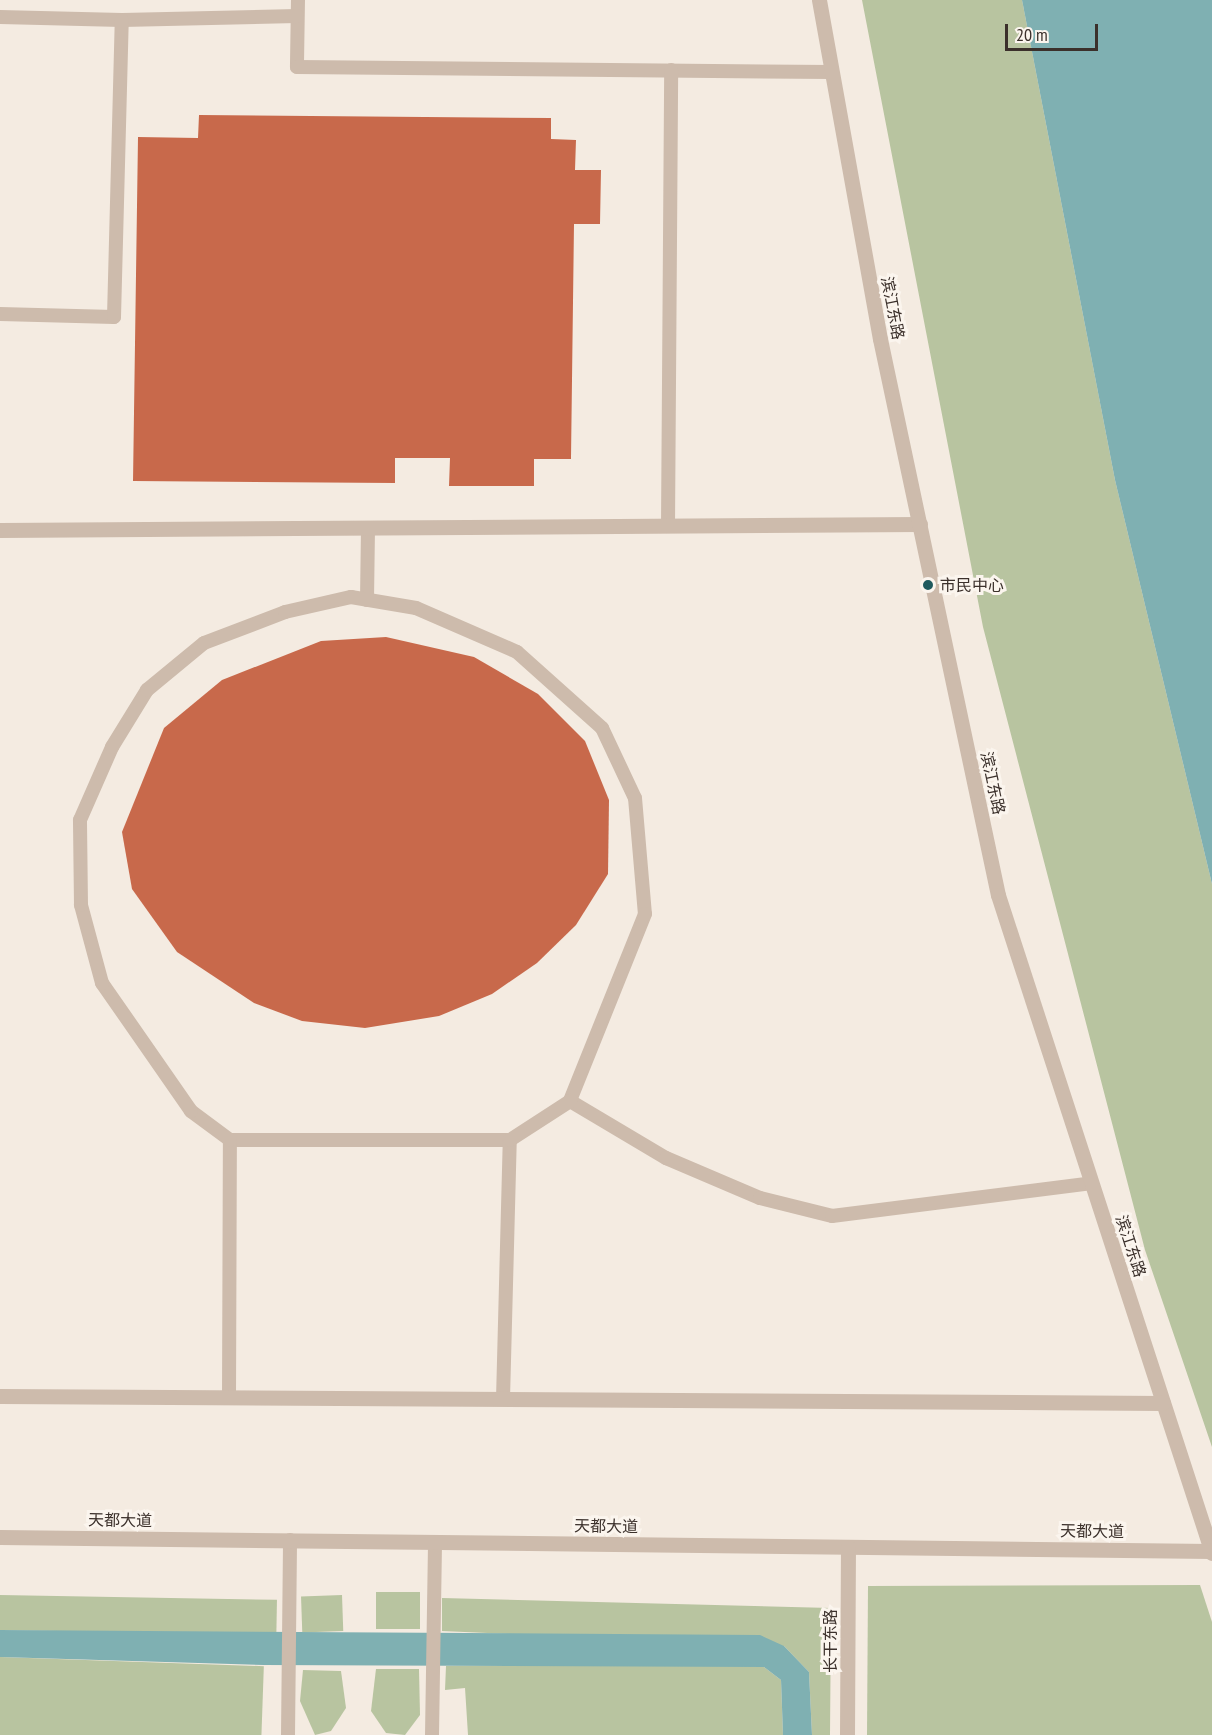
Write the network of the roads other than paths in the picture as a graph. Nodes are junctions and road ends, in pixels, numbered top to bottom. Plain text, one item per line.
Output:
1 (298, 0) edge
2 (819, 0) edge
3 (0, 16) edge
4 (297, 16) junction
5 (123, 20) junction
6 (671, 70) junction
7 (832, 72) junction
8 (0, 314) edge
9 (920, 524) junction
10 (668, 526) junction
11 (368, 528) junction
12 (0, 530) edge
13 (367, 600) junction
14 (570, 1101) junction
15 (230, 1140) junction
16 (510, 1140) junction
17 (1092, 1183) junction
18 (0, 1396) edge
19 (229, 1398) junction
20 (503, 1399) junction
21 (1163, 1403) junction
22 (0, 1537) edge
23 (290, 1540) junction
24 (435, 1542) junction
25 (849, 1547) junction
26 (1212, 1552) edge
27 (288, 1735) edge
28 (432, 1735) edge
29 (848, 1735) edge

1 - 4 lane
2 - 7 street, 滨江东路
3 - 5 lane
4 - 5 lane
4 - 6 lane
5 - 8 lane
6 - 7 lane
6 - 10 lane
7 - 9 street, 滨江东路
9 - 10 street
9 - 17 street, 滨江东路
10 - 11 street
11 - 12 street
11 - 13 lane
13 - 14 lane
13 - 15 lane
14 - 16 lane
14 - 17 lane
15 - 16 lane
15 - 19 lane
16 - 20 lane
17 - 21 street, 滨江东路
18 - 19 street
19 - 20 street
20 - 21 street
21 - 26 street, 滨江东路
22 - 23 street, 天都大道
23 - 24 street, 天都大道
23 - 27 lane
24 - 25 street, 天都大道
24 - 28 lane
25 - 26 street, 天都大道
25 - 29 street, 长干东路

